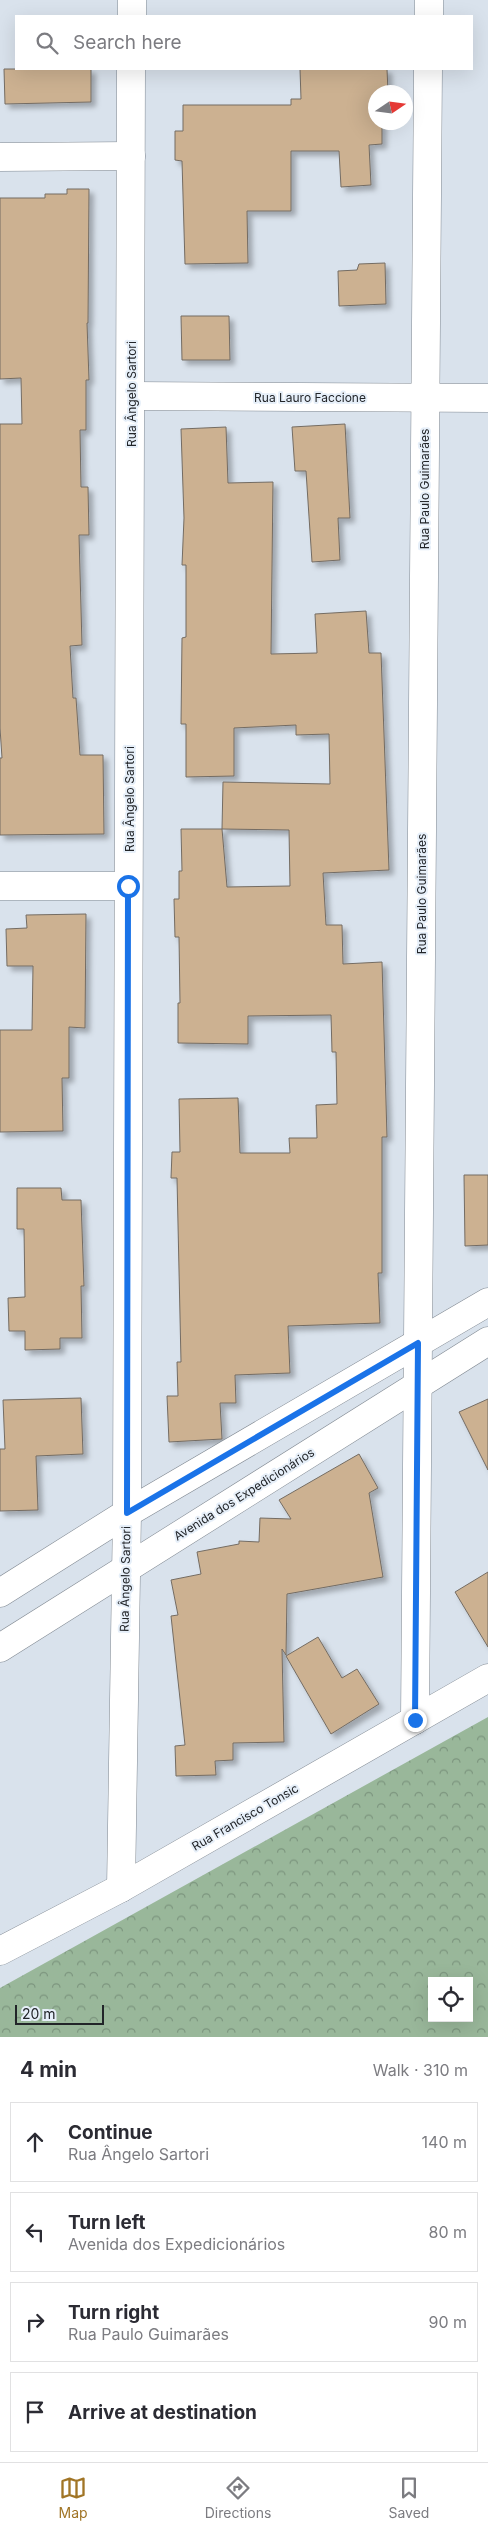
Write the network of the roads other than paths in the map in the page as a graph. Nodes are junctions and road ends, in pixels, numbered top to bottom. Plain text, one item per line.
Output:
1 (132, 0) edge
2 (429, 0) edge
3 (132, 15) edge
4 (429, 15) edge
5 (132, 70) edge
6 (428, 70) edge
7 (131, 156) junction
8 (0, 157) edge
9 (131, 396) junction
10 (424, 398) junction
11 (488, 398) edge
12 (0, 886) edge
13 (128, 886) junction
14 (488, 1302) edge
15 (488, 1342) edge
16 (418, 1343) junction
17 (418, 1384) junction
18 (127, 1513) junction
19 (125, 1568) junction
20 (0, 1593) edge
21 (0, 1648) edge
22 (488, 1678) edge
23 (415, 1720) junction
24 (121, 1888) junction
25 (0, 1951) edge

1 - 3 street
2 - 4 street
5 - 7 street, Rua Ângelo Sartori
6 - 10 street, Rua Paulo Guimarães
7 - 8 street
7 - 9 street, Rua Ângelo Sartori
9 - 10 street, Rua Lauro Faccione
9 - 13 street, Rua Ângelo Sartori
10 - 11 street, Rua Lauro Faccione
10 - 16 street, Rua Paulo Guimarães
12 - 13 street
13 - 18 street, Rua Ângelo Sartori
14 - 16 street
15 - 17 street, Avenida dos Expedicionários
16 - 17 street, Rua Paulo Guimarães
16 - 18 street
17 - 19 street, Avenida dos Expedicionários
17 - 23 street, Rua Paulo Guimarães
18 - 19 street, Rua Ângelo Sartori
18 - 20 street
19 - 21 street, Avenida dos Expedicionários
19 - 24 street, Rua Ângelo Sartori
22 - 23 street, Rua Francisco Tonsic
23 - 24 street, Rua Francisco Tonsic
24 - 25 street, Rua Francisco Tonsic

